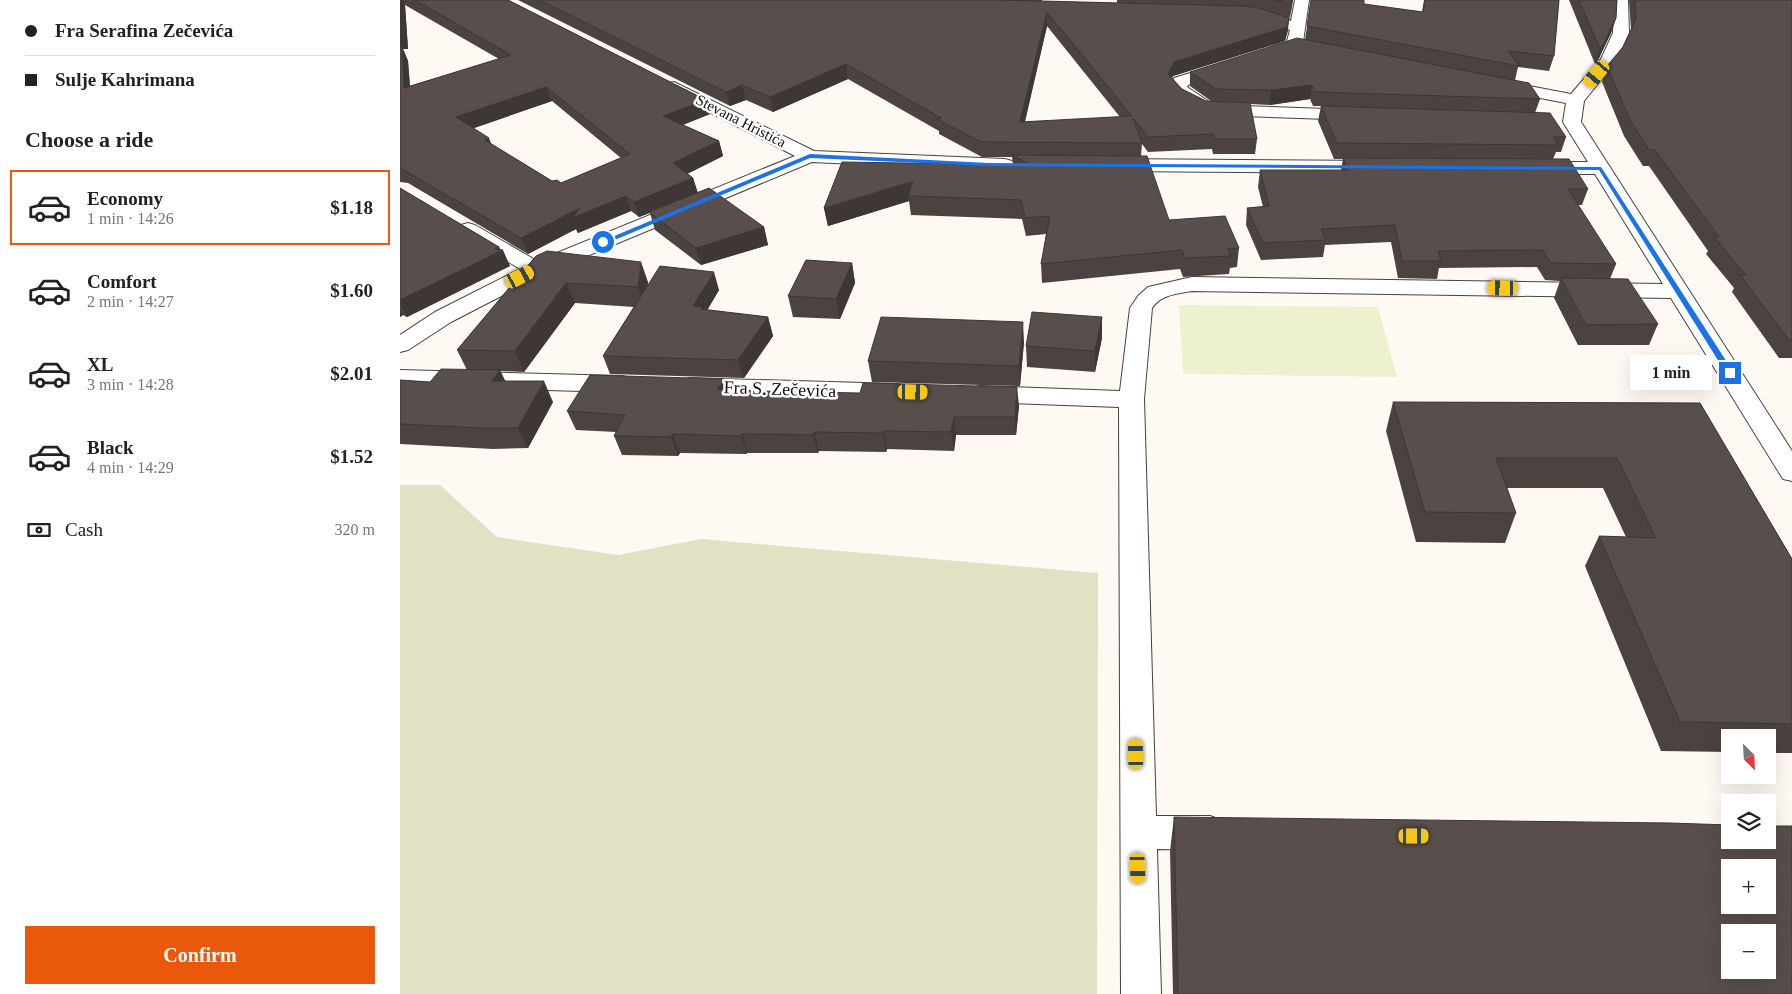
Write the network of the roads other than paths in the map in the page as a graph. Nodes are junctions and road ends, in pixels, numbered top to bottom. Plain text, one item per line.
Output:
1 (1302, 0) edge
2 (1620, 0) edge
3 (1242, 12) edge
4 (1298, 28) junction
5 (1294, 45) junction
6 (1277, 51) edge
7 (1343, 55) edge
8 (1242, 62) edge
9 (660, 80) edge
10 (1478, 81) edge
11 (1575, 100) junction
12 (1375, 116) edge
13 (810, 156) junction
14 (1019, 165) edge
15 (1098, 165) edge
16 (1394, 167) edge
17 (1522, 168) edge
18 (1601, 168) junction
19 (451, 219) edge
20 (536, 269) junction
21 (1678, 291) junction
22 (400, 345) edge
23 (400, 378) edge
24 (923, 393) edge
25 (953, 394) edge
26 (1131, 399) junction
27 (1792, 472) edge
28 (1137, 832) junction
29 (1246, 834) edge
30 (1141, 994) edge

1 - 4 street
2 - 11 street
3 - 4 street
4 - 5 street
5 - 6 street
5 - 7 street
8 - 12 street
9 - 13 street, Stevana Hristića
10 - 11 street
11 - 18 street
13 - 14 street, Stevana Hristića
13 - 20 street
15 - 16 street
17 - 18 street
18 - 21 street
19 - 20 street
20 - 22 street
21 - 26 street
21 - 27 street
23 - 24 street, Fra S. Zečevića
25 - 26 street
26 - 28 street
28 - 29 street
28 - 30 street

